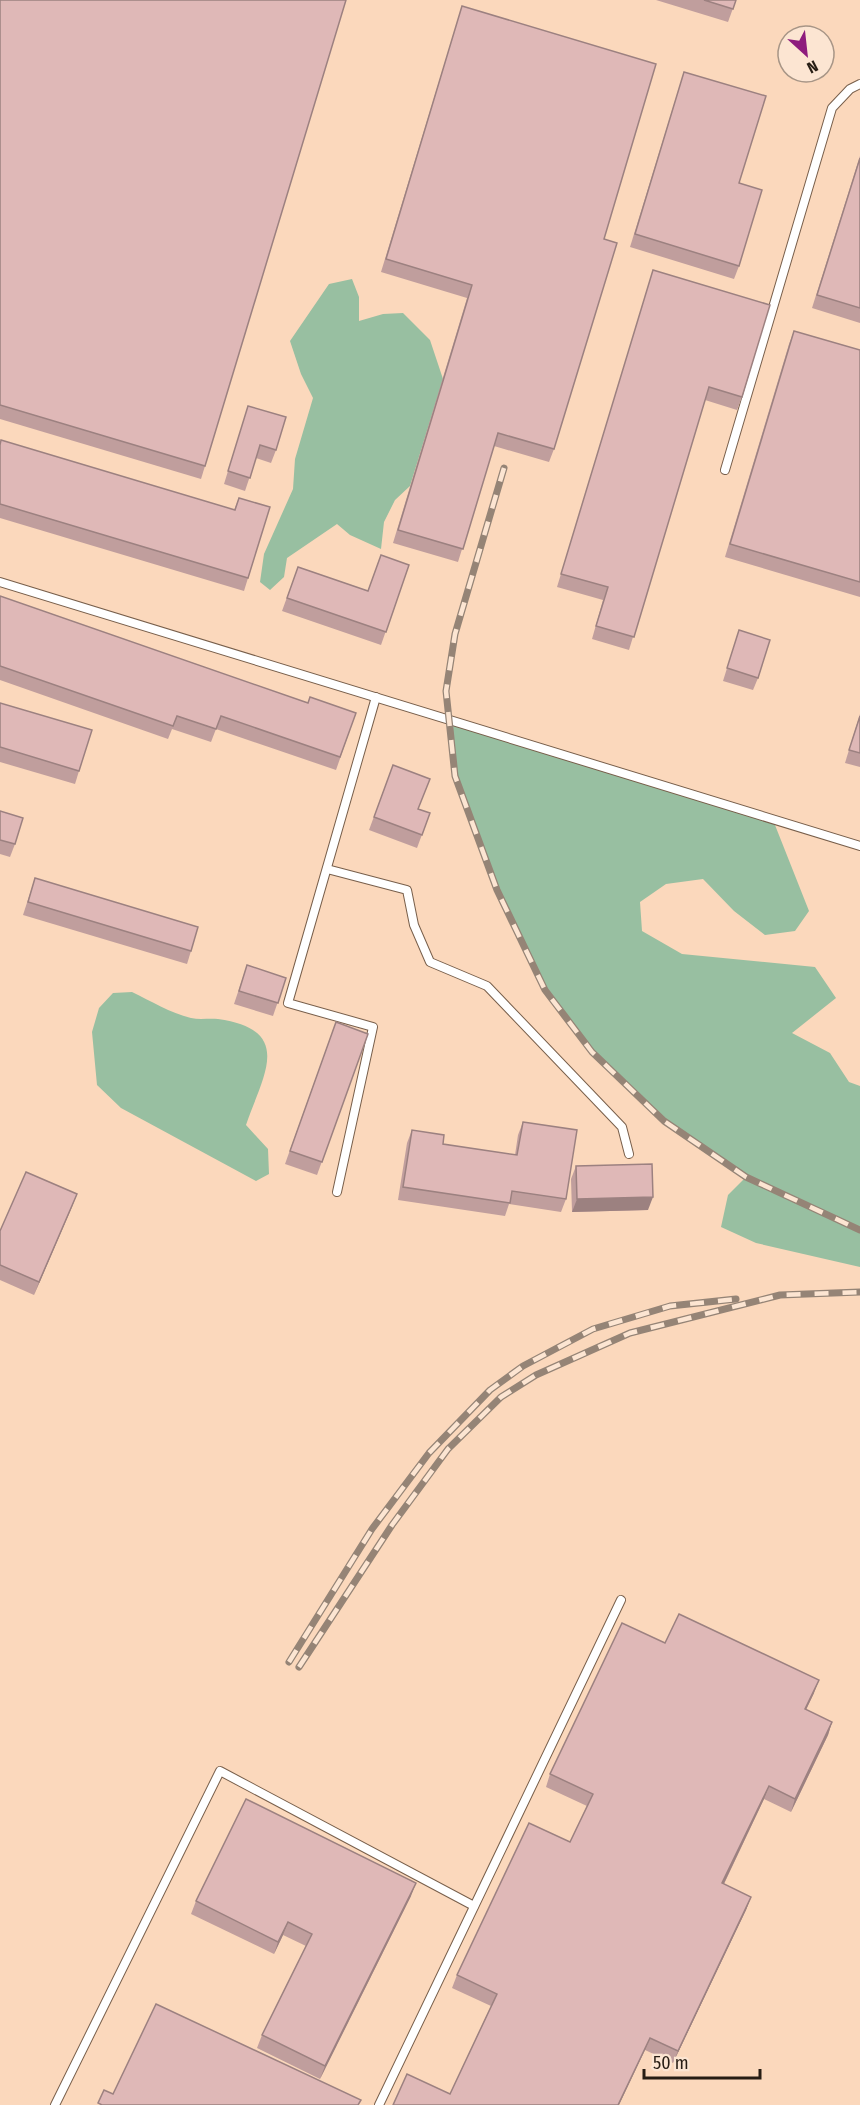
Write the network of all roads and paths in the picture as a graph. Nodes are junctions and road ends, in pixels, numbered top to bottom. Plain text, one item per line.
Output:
1 (860, 84) edge
2 (724, 470) dead end
3 (0, 582) edge
4 (376, 697) junction
5 (860, 846) edge
6 (327, 869) junction
7 (629, 1154) dead end
8 (337, 1192) dead end
9 (621, 1599) dead end
10 (474, 1906) junction
11 (56, 2105) edge
12 (379, 2105) edge

1 - 2 lane
3 - 4 lane
4 - 5 lane
4 - 6 lane
6 - 7 lane
6 - 8 lane
9 - 10 lane
10 - 11 lane
10 - 12 lane

